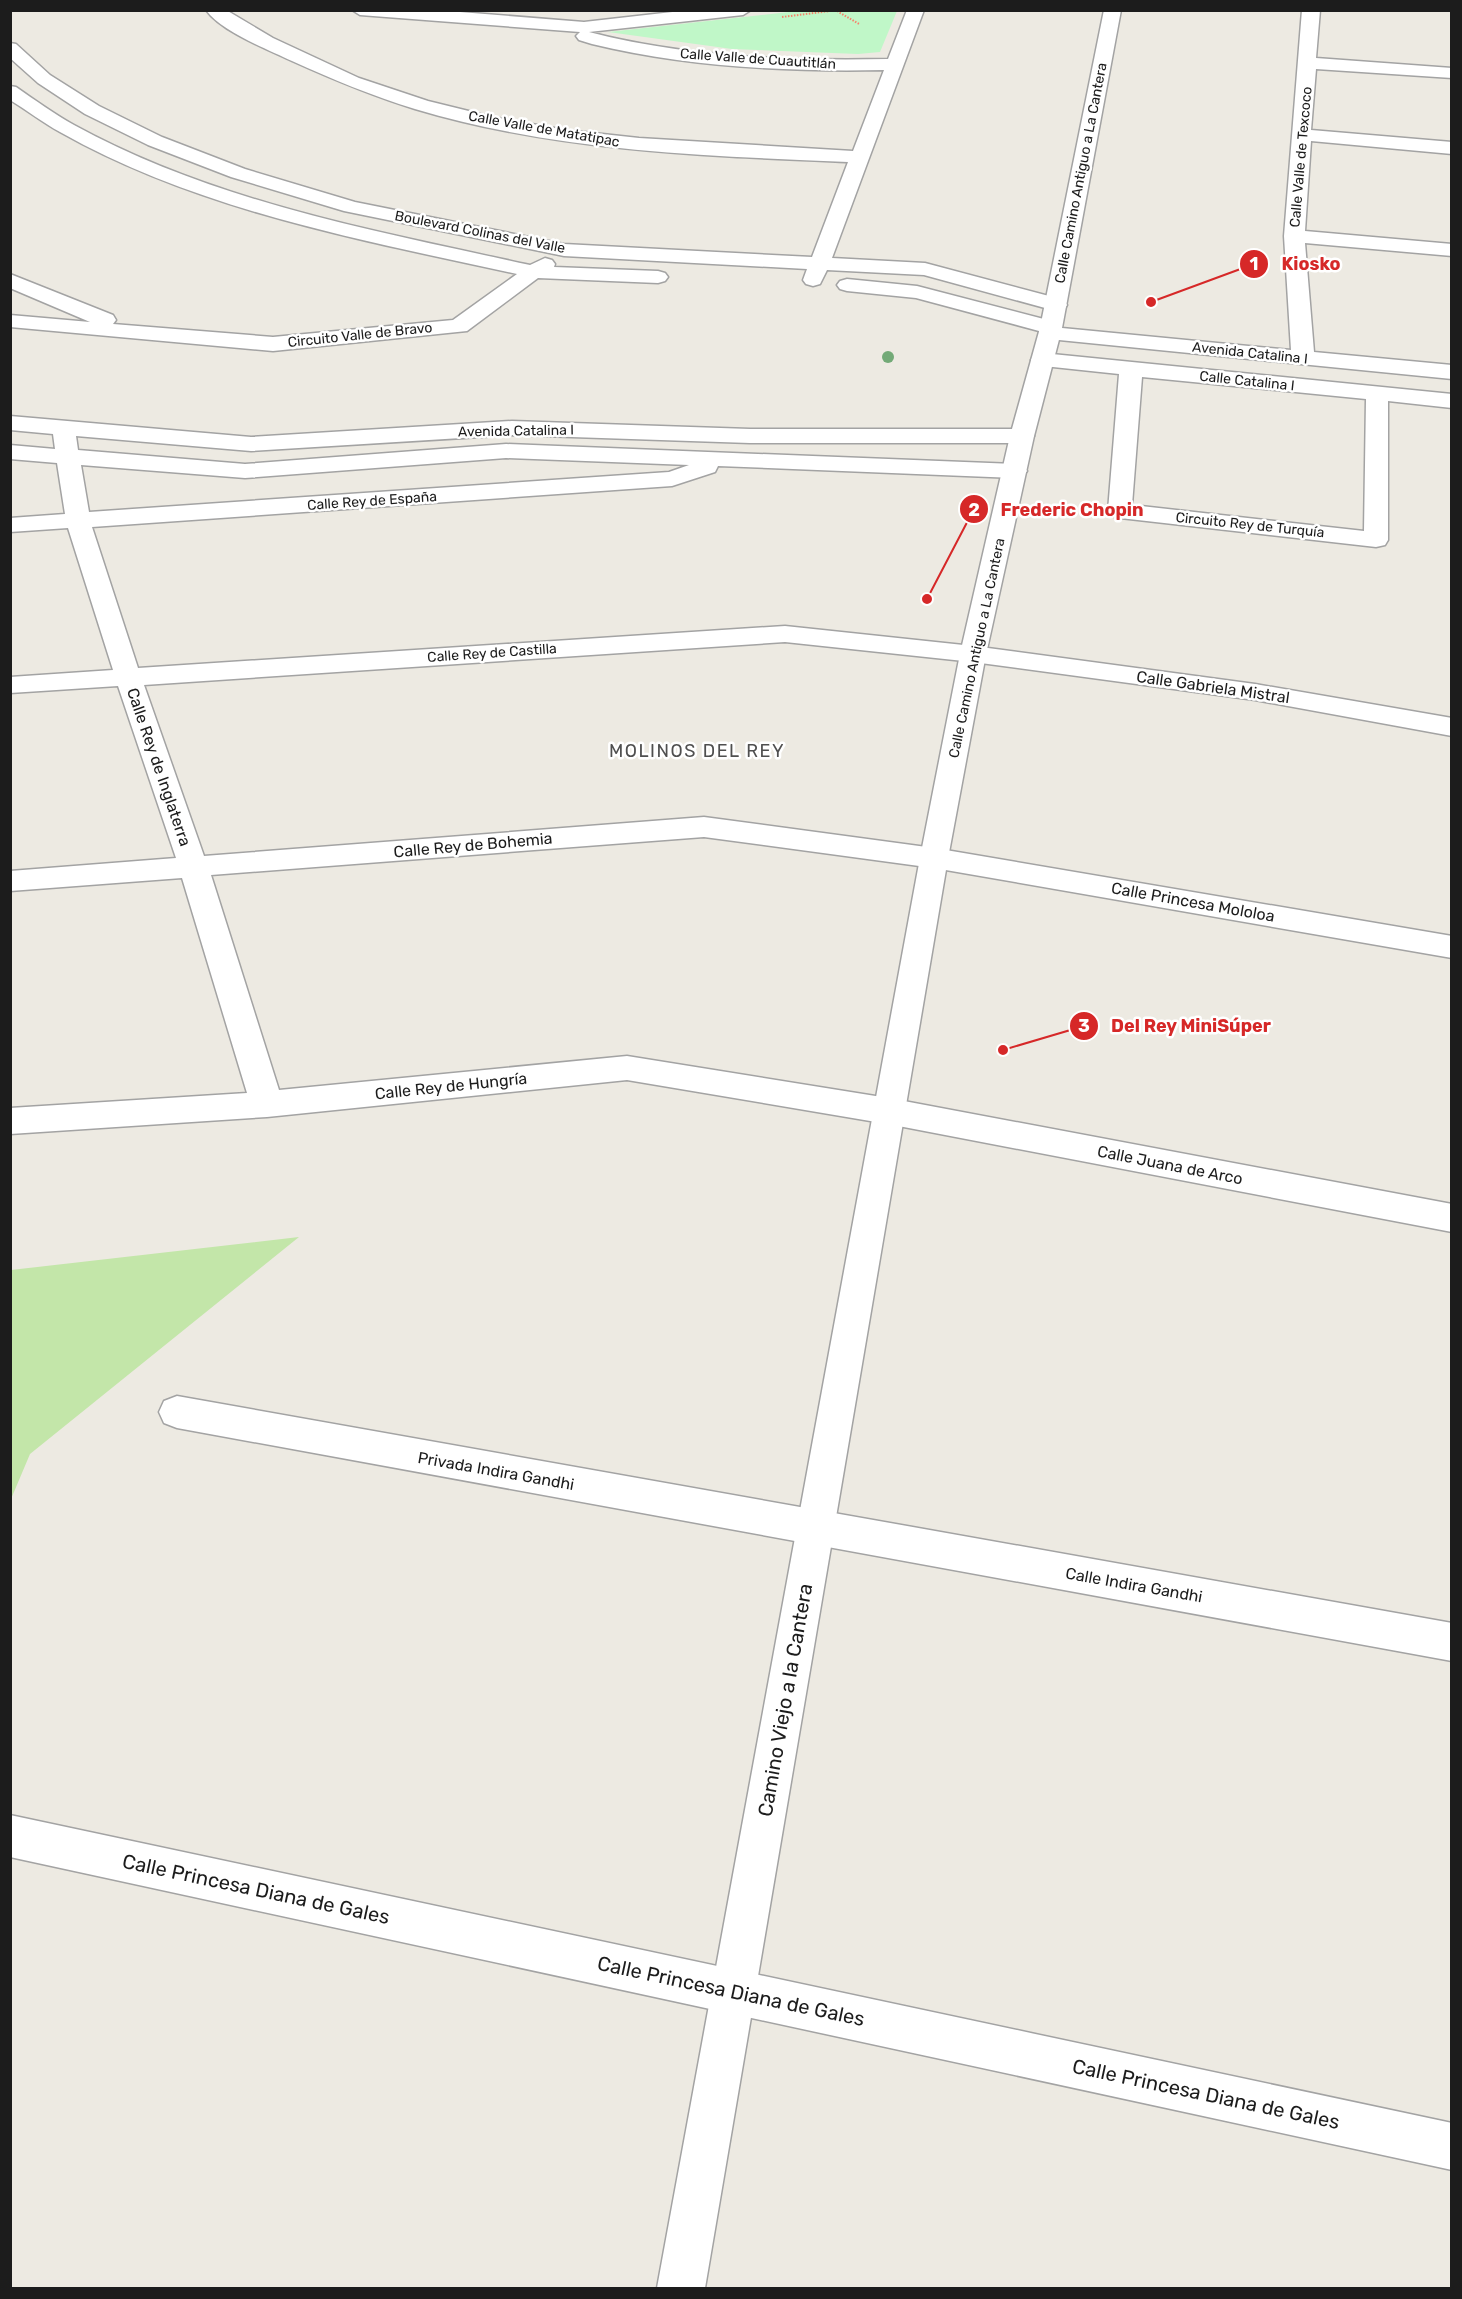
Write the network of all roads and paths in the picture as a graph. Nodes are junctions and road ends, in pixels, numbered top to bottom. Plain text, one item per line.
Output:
1 (214, 10) edge
2 (360, 10) edge
3 (743, 10) edge
4 (916, 10) edge
5 (1113, 10) edge
6 (1311, 10) edge
7 (837, 11) edge
8 (552, 26) junction
9 (863, 27) dead end
10 (10, 48) edge
11 (1309, 63) junction
12 (896, 64) junction
13 (1452, 73) edge
14 (44, 79) junction
15 (10, 92) edge
16 (1303, 135) junction
17 (1452, 148) edge
18 (860, 158) junction
19 (238, 173) junction
20 (208, 190) junction
21 (1294, 236) junction
22 (564, 250) junction
23 (1452, 250) edge
24 (820, 261) junction
25 (534, 273) junction
26 (673, 277) dead end
27 (10, 280) edge
28 (777, 281) dead end
29 (812, 282) junction
30 (10, 321) edge
31 (1052, 322) junction
32 (132, 331) junction
33 (1303, 358) junction
34 (1042, 360) junction
35 (1131, 369) junction
36 (1452, 372) edge
37 (1377, 394) junction
38 (1452, 401) edge
39 (10, 423) edge
40 (63, 427) junction
41 (750, 436) junction
42 (1022, 436) junction
43 (10, 452) edge
44 (66, 456) junction
45 (729, 459) junction
46 (1015, 471) junction
47 (78, 521) junction
48 (10, 525) edge
49 (974, 654) junction
50 (128, 677) junction
51 (10, 686) edge
52 (1452, 727) edge
53 (934, 858) junction
54 (194, 868) junction
55 (10, 881) edge
56 (1452, 947) edge
57 (267, 1104) junction
58 (888, 1111) junction
59 (10, 1121) edge
60 (1452, 1218) edge
61 (177, 1412) dead end
62 (816, 1529) junction
63 (1452, 1642) edge
64 (10, 1836) edge
65 (733, 1992) junction
66 (1452, 2147) edge
67 (681, 2289) edge

1 - 18 street, Calle Valle de Matatipac
2 - 8 street
3 - 8 street
4 - 12 street
5 - 31 street, Calle Camino Antiguo a La Cantera
6 - 11 street, Calle Valle de Texcoco
7 - 9 path
8 - 12 street, Calle Valle de Cuautitlán
10 - 14 street, Boulevard Colinas del Valle
11 - 13 street, Calle Valle de Texcoco
11 - 16 street, Calle Valle de Texcoco
12 - 18 street
14 - 15 street
14 - 19 street, Boulevard Colinas del Valle
15 - 20 street, Boulevard Colinas del Valle
16 - 17 street
16 - 21 street, Calle Valle de Texcoco
18 - 24 street
19 - 20 street
19 - 22 street, Boulevard Colinas del Valle
20 - 25 street, Boulevard Colinas del Valle
21 - 23 street
21 - 33 street, Calle Valle de Texcoco
22 - 24 street, Boulevard Colinas del Valle
22 - 25 street, Circuito Valle de Bravo
24 - 29 street
24 - 31 street, Boulevard Colinas del Valle
25 - 26 street, Boulevard Colinas del Valle
25 - 32 street, Circuito Valle de Bravo
27 - 32 street, Circuito Valle de Bravo
28 - 29 street
29 - 31 street
30 - 32 street, Circuito Valle de Bravo
31 - 33 street, Avenida Catalina I
31 - 34 street, Calle Camino Antiguo a La Cantera
33 - 36 street, Avenida Catalina I
34 - 35 street, Calle Catalina I
34 - 42 street, Calle Camino Antiguo a La Cantera
35 - 37 street, Calle Catalina I
35 - 37 street, Circuito Rey de Turquía
37 - 38 street, Calle Catalina I
39 - 40 street, Avenida Catalina I
40 - 41 street, Avenida Catalina I
40 - 44 street, Calle Rey de Inglaterra
41 - 42 street, Avenida Catalina I
41 - 45 street
42 - 46 street, Calle Camino Antiguo a La Cantera
43 - 44 street, Avenida Catalina I
44 - 45 street, Avenida Catalina I
44 - 47 street, Calle Rey de Inglaterra
45 - 46 street, Avenida Catalina I
45 - 47 street, Calle Rey de España
46 - 49 street, Calle Camino Antiguo a La Cantera
47 - 48 street, Calle Rey de España
47 - 50 street, Calle Rey de Inglaterra
49 - 50 street, Calle Rey de Castilla
49 - 52 street, Calle Gabriela Mistral
49 - 53 street, Calle Camino Antiguo a La Cantera
50 - 51 street, Calle Rey de Castilla
50 - 54 street, Calle Rey de Inglaterra
53 - 54 street, Calle Rey de Bohemia
53 - 56 street, Calle Princesa Mololoa
53 - 58 street, Calle Camino Antiguo a La Cantera
54 - 55 street, Calle Rey de Bohemia
54 - 57 street, Calle Rey de Inglaterra
57 - 58 street, Calle Rey de Hungría
57 - 59 street, Calle Rey de Hungría
58 - 60 street, Calle Juana de Arco
58 - 62 street, Camino Viejo a la Cantera
61 - 62 street, Privada Indira Gandhi
62 - 63 street, Calle Indira Gandhi
62 - 65 street, Camino Viejo a la Cantera
64 - 65 street, Calle Princesa Diana de Gales
65 - 66 street, Calle Princesa Diana de Gales
65 - 67 street, Camino Viejo a la Cantera

